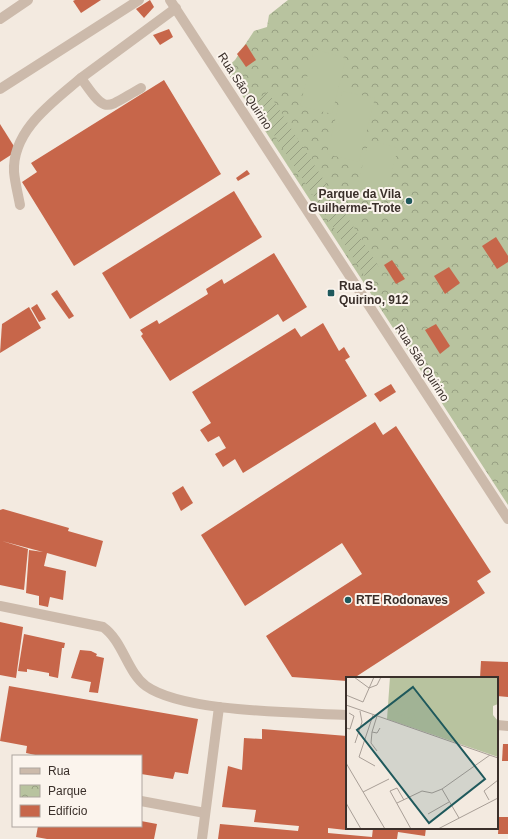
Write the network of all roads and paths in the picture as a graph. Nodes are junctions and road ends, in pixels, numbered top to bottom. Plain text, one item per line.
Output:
1 (28, 0) edge
2 (139, 0) edge
3 (173, 4) edge
4 (0, 19) edge
5 (81, 78) junction
6 (141, 88) dead end
7 (0, 89) edge
8 (20, 205) dead end
9 (508, 519) edge
10 (0, 606) edge
11 (219, 707) junction
12 (346, 715) edge
13 (498, 725) edge
14 (508, 726) edge
15 (142, 801) edge
16 (205, 813) junction
17 (202, 839) edge

1 - 4 street
2 - 7 street
3 - 5 street
3 - 9 street, Rua São Quirino
5 - 6 street
5 - 8 street
10 - 11 street
11 - 12 street
11 - 16 street
13 - 14 street
15 - 16 street
16 - 17 street

